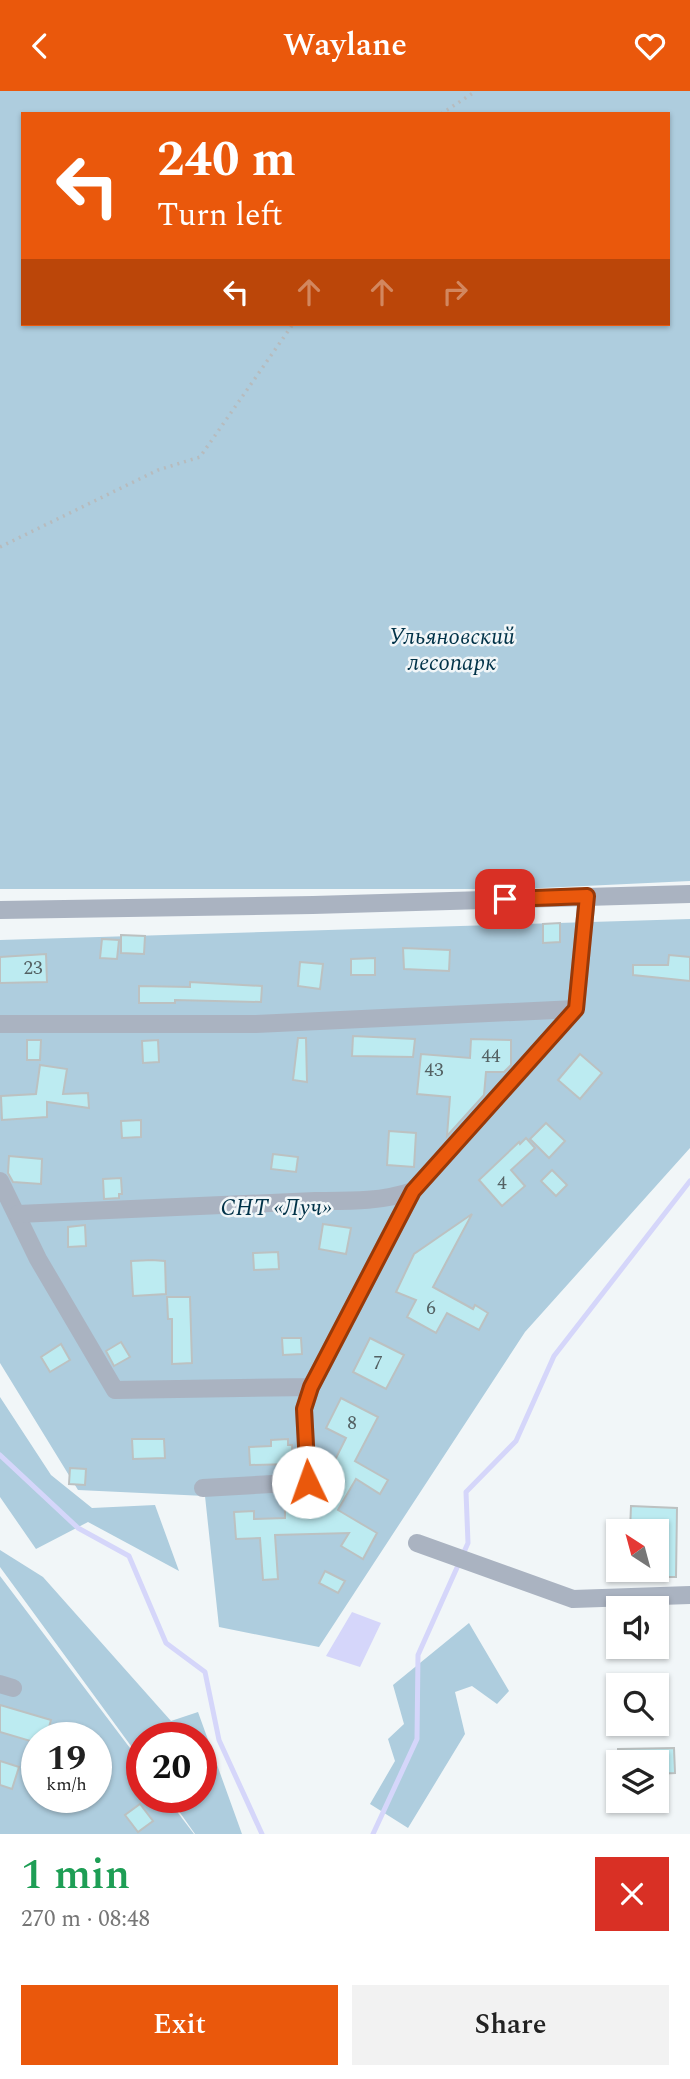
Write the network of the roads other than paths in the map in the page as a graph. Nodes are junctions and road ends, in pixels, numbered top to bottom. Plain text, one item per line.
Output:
1 (690, 894) edge
2 (587, 896) junction
3 (0, 910) edge
4 (576, 1009) junction
5 (0, 1024) edge
6 (0, 1181) edge
7 (413, 1191) junction
8 (18, 1215) junction
9 (311, 1387) junction
10 (203, 1488) dead end
11 (417, 1543) dead end
12 (690, 1595) edge

1 - 2 street
2 - 3 street
2 - 4 street
4 - 5 street
4 - 7 street
6 - 8 street
7 - 8 street
7 - 9 street
8 - 9 street
9 - 10 street
11 - 12 street

